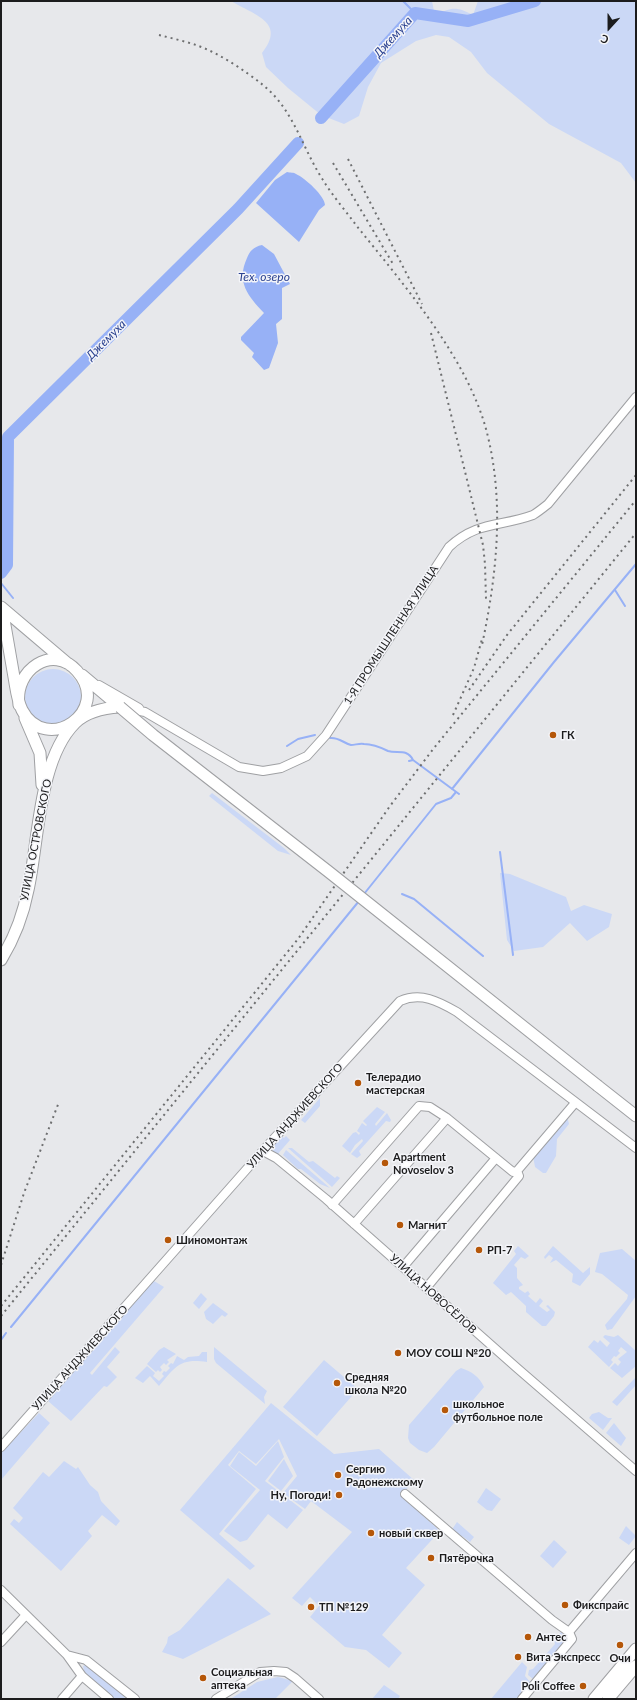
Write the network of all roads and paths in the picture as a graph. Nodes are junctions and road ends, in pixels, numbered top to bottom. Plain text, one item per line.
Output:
1 (636, 397) edge
2 (2, 608) edge
3 (76, 670) junction
4 (120, 707) junction
5 (21, 708) junction
6 (145, 712) junction
7 (75, 723) junction
8 (42, 798) junction
9 (1, 960) edge
10 (575, 1103) junction
11 (636, 1116) edge
12 (446, 1118) junction
13 (636, 1148) edge
14 (264, 1151) junction
15 (496, 1158) junction
16 (517, 1171) junction
17 (332, 1205) junction
18 (354, 1224) junction
19 (403, 1267) junction
20 (427, 1287) junction
21 (1, 1447) edge
22 (636, 1471) edge
23 (405, 1494) dead end
24 (636, 1553) edge
25 (1, 1590) edge
26 (25, 1616) junction
27 (569, 1632) junction
28 (1, 1642) edge
29 (636, 1649) edge
30 (67, 1655) junction
31 (636, 1666) edge
32 (82, 1676) junction
33 (62, 1699) edge
34 (109, 1699) edge
35 (135, 1699) edge
36 (216, 1699) edge
37 (319, 1699) edge
38 (522, 1699) edge
39 (594, 1699) edge
40 (608, 1699) edge

1 - 6 street, 1-Я ПРОМЫШЛЕННАЯ УЛИЦА
2 - 3 street
2 - 5 street
3 - 4 street
3 - 5 street
3 - 6 street
3 - 7 street
4 - 6 street, 1-Я ПРОМЫШЛЕННАЯ УЛИЦА
4 - 7 street, УЛИЦА ОСТРОВСКОГО
4 - 11 street, bridge
5 - 7 street
5 - 8 street
7 - 8 street, УЛИЦА ОСТРОВСКОГО
8 - 9 street, УЛИЦА ОСТРОВСКОГО
10 - 13 street, УЛИЦА АНДЖИЕВСКОГО
10 - 14 street, УЛИЦА АНДЖИЕВСКОГО
10 - 16 street
12 - 15 street
12 - 17 street
12 - 18 street
14 - 17 street, УЛИЦА НОВОСЁЛОВ
14 - 21 street, УЛИЦА АНДЖИЕВСКОГО
15 - 16 street
15 - 19 street
16 - 20 street
17 - 18 street, УЛИЦА НОВОСЁЛОВ
18 - 19 street, УЛИЦА НОВОСЁЛОВ
19 - 20 street, УЛИЦА НОВОСЁЛОВ
20 - 22 street, УЛИЦА НОВОСЁЛОВ
23 - 27 street
24 - 27 street
25 - 26 street
26 - 28 street
26 - 30 street
27 - 38 street
29 - 39 street
30 - 32 street
30 - 35 street
31 - 40 street
32 - 33 street
32 - 34 street
36 - 37 street

